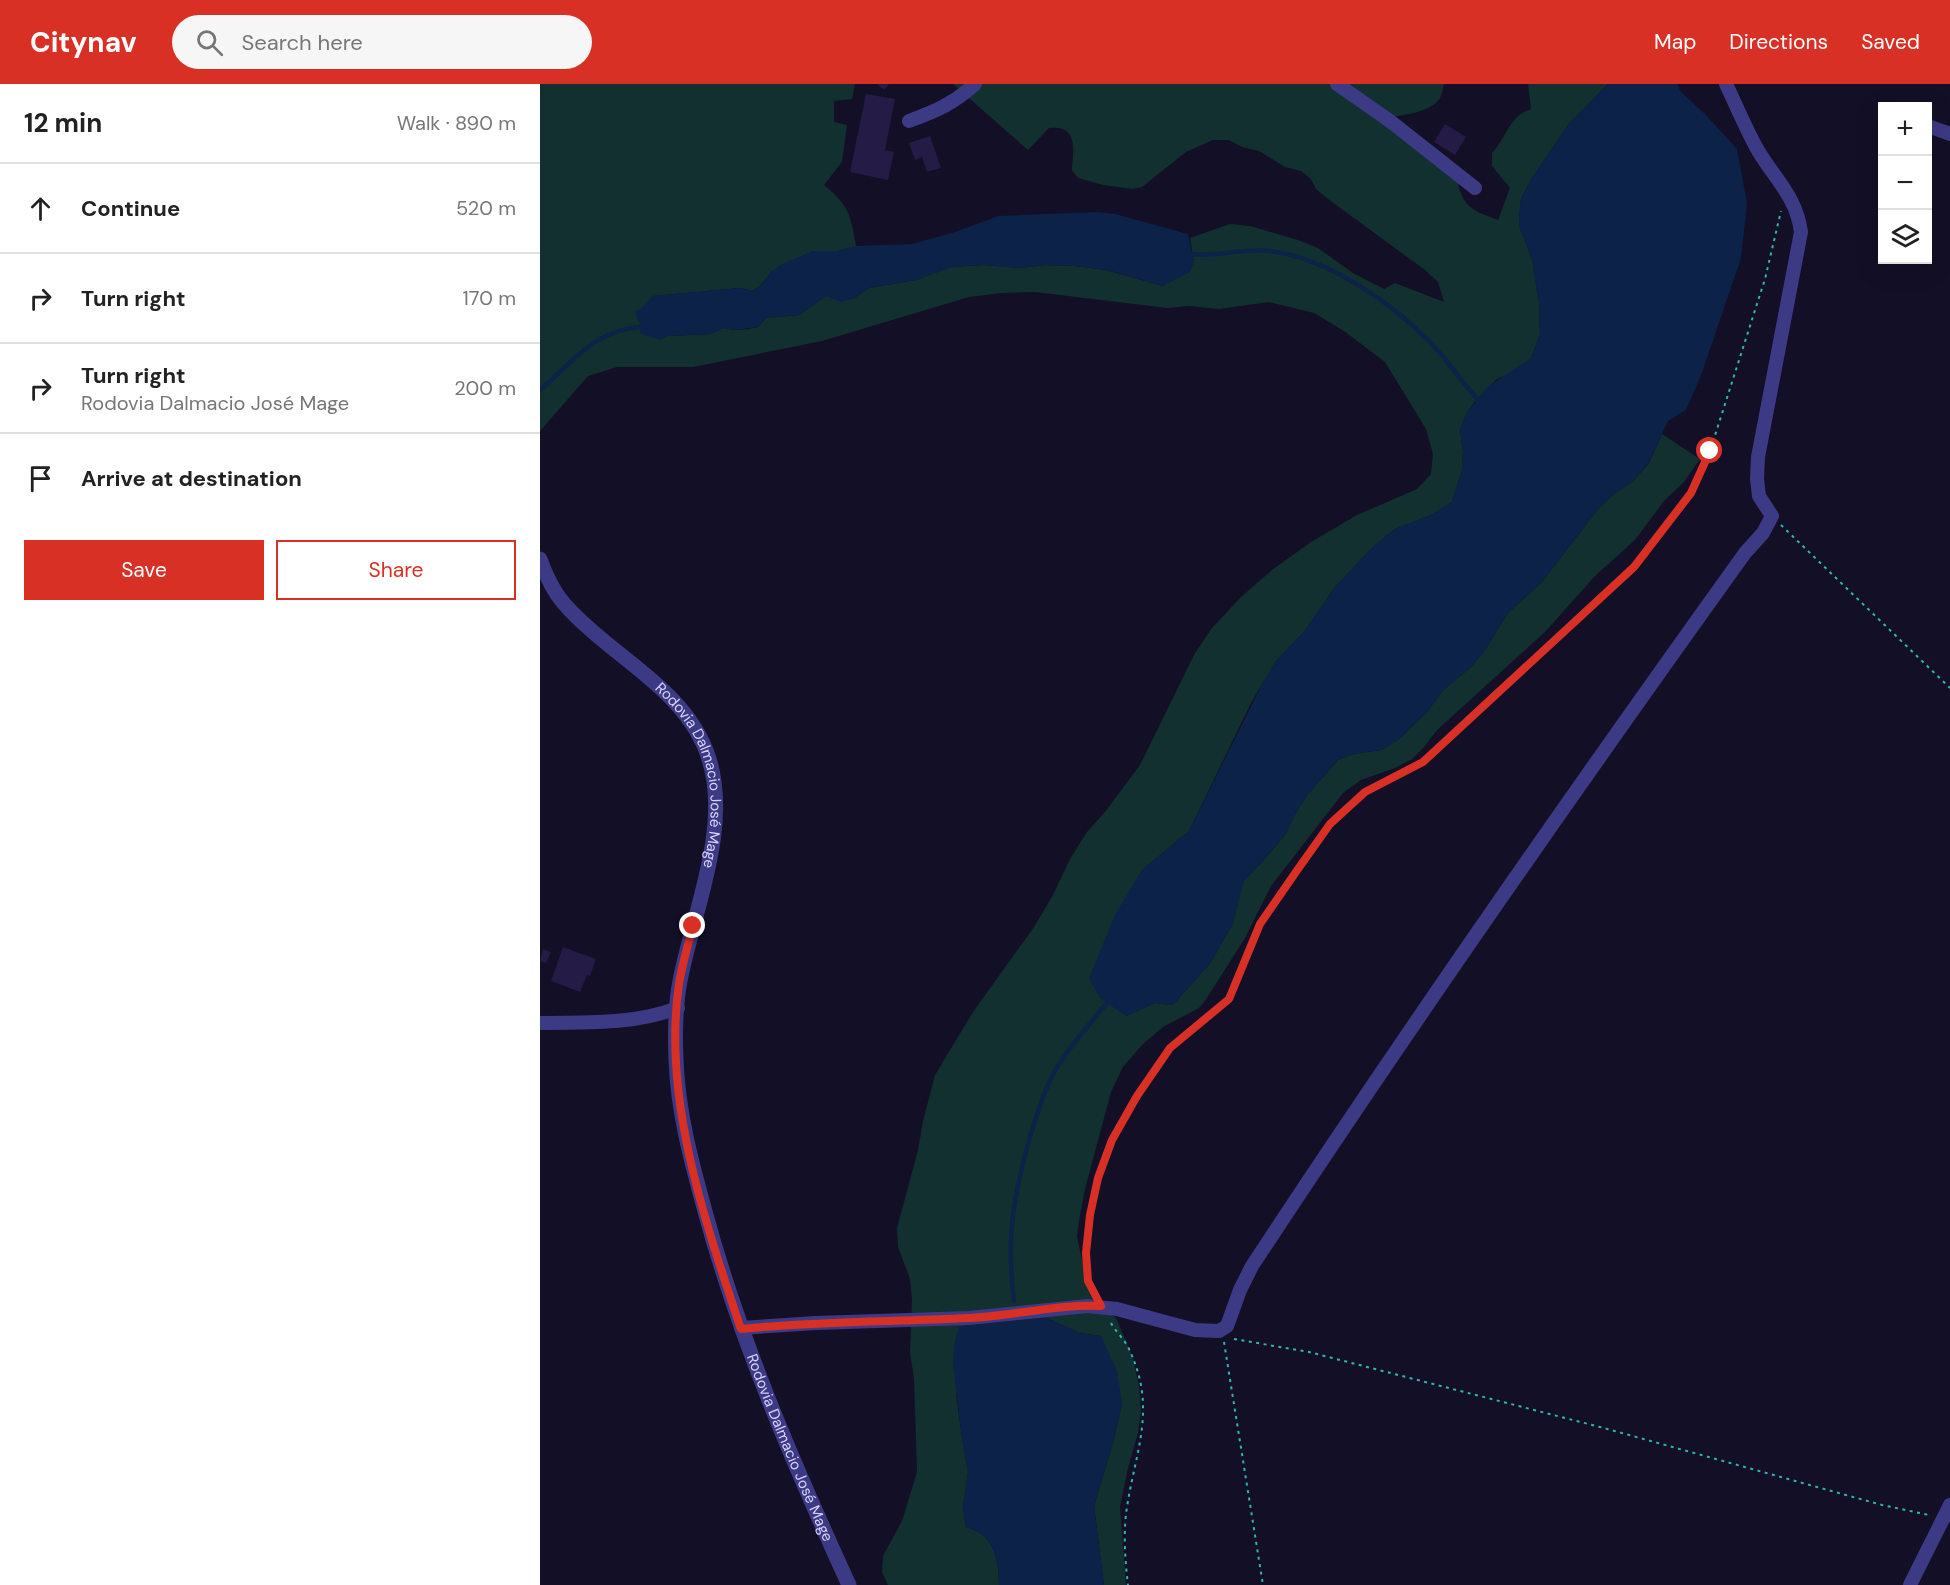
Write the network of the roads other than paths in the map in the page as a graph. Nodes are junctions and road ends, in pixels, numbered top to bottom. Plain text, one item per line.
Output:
1 (975, 84) edge
2 (1337, 84) edge
3 (1726, 84) edge
4 (909, 121) dead end
5 (1932, 127) edge
6 (1950, 134) edge
7 (1475, 188) dead end
8 (540, 559) edge
9 (678, 1008) junction
10 (540, 1023) edge
11 (741, 1329) junction
12 (1950, 1505) edge
13 (849, 1585) edge
14 (1910, 1585) edge

1 - 4 street
2 - 7 street
3 - 11 street
5 - 6 street
8 - 9 street, Rodovia Dalmacio José Mage
9 - 10 street
9 - 11 street, Rodovia Dalmacio José Mage
11 - 13 street, Rodovia Dalmacio José Mage
12 - 14 street

